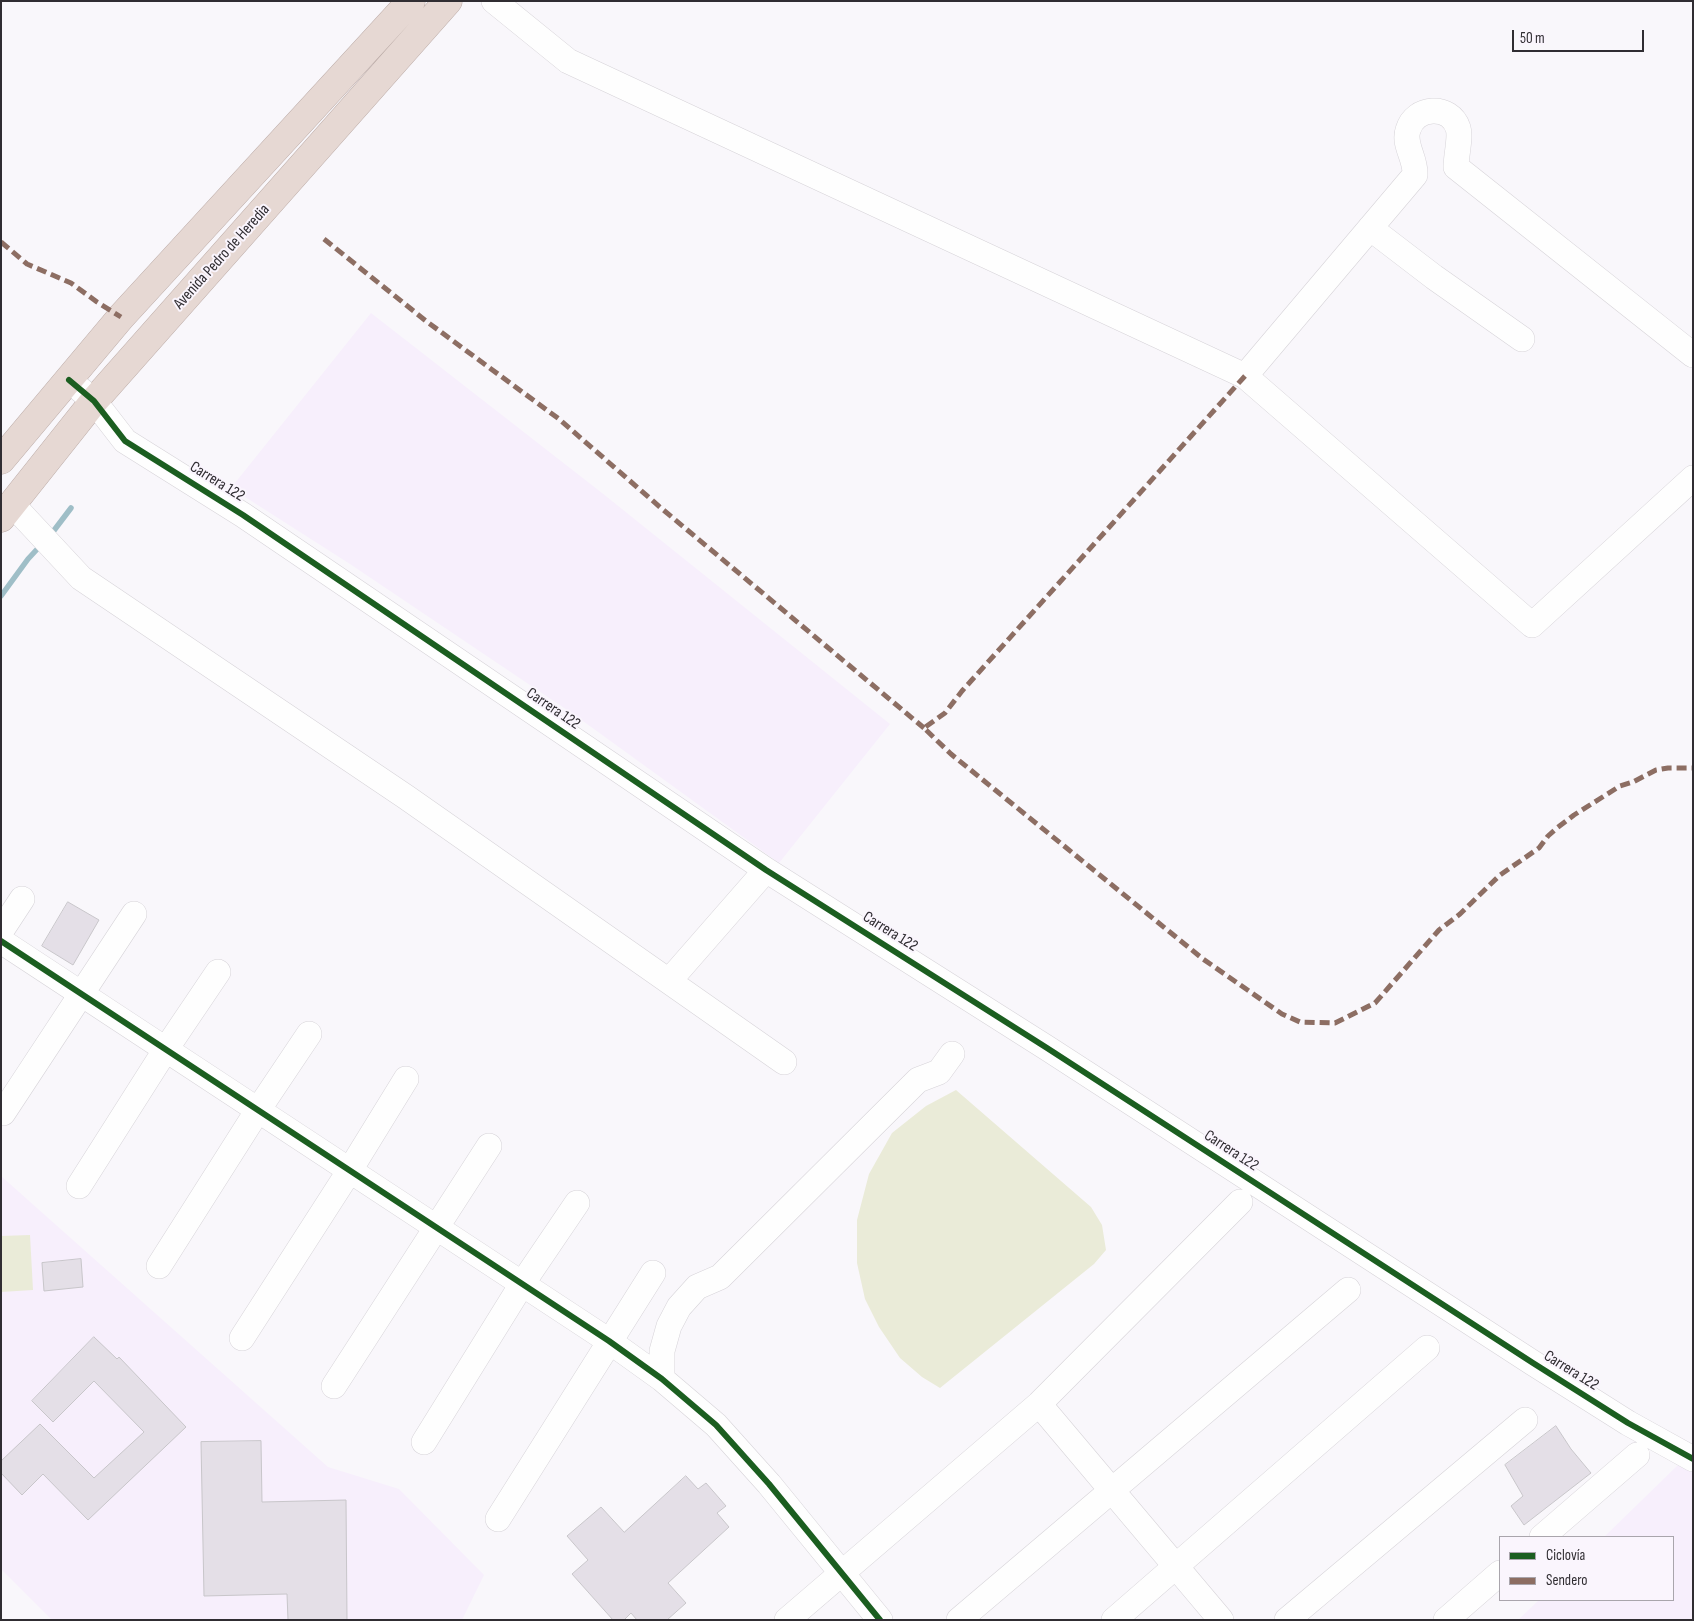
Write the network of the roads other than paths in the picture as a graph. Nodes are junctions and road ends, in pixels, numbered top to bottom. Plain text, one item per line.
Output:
1 (411, 1) edge
2 (448, 1) edge
3 (494, 1) edge
4 (1456, 167) junction
5 (1415, 175) junction
6 (1370, 228) junction
7 (1522, 339) dead end
8 (1693, 355) edge
9 (1245, 376) junction
10 (68, 380) junction
11 (94, 401) junction
12 (1, 460) edge
13 (1693, 478) edge
14 (7, 511) edge
15 (766, 870) junction
16 (22, 899) dead end
17 (134, 914) dead end
18 (1, 931) edge
19 (1, 941) edge
20 (218, 972) dead end
21 (668, 981) junction
22 (83, 994) junction
23 (309, 1034) dead end
24 (166, 1049) junction
25 (952, 1054) dead end
26 (784, 1062) dead end
27 (406, 1079) dead end
28 (258, 1110) junction
29 (3, 1113) dead end
30 (489, 1146) dead end
31 (350, 1170) junction
32 (79, 1186) dead end
33 (1240, 1202) dead end
34 (577, 1203) dead end
35 (436, 1228) junction
36 (159, 1266) dead end
37 (653, 1273) dead end
38 (522, 1284) junction
39 (1348, 1290) dead end
40 (242, 1338) dead end
41 (609, 1341) junction
42 (1427, 1348) dead end
43 (662, 1379) junction
44 (334, 1386) dead end
45 (1039, 1404) junction
46 (1525, 1420) dead end
47 (424, 1442) dead end
48 (1637, 1455) dead end
49 (1693, 1459) edge
50 (1112, 1490) junction
51 (498, 1519) dead end
52 (1543, 1536) edge
53 (1176, 1566) junction
54 (841, 1572) junction
55 (1499, 1574) edge
56 (787, 1620) edge
57 (880, 1620) edge
58 (959, 1620) edge
59 (1114, 1620) edge
60 (1221, 1620) edge
61 (1287, 1620) edge
62 (1446, 1620) edge

1 - 10 highway, Avenida Pedro de Heredia
2 - 11 highway, Avenida Pedro de Heredia
3 - 9 street
4 - 5 street
4 - 5 street
4 - 8 street
5 - 6 street
6 - 7 street
6 - 9 street
9 - 13 street
10 - 11 street, Carrera 122
10 - 12 highway, Avenida Pedro de Heredia
11 - 14 highway, Avenida Pedro de Heredia
11 - 15 street, Carrera 122
14 - 21 street
15 - 21 street
15 - 49 street, Carrera 122
16 - 18 street
17 - 22 street
19 - 22 street
20 - 24 street
21 - 26 street
22 - 24 street
22 - 29 street
23 - 28 street
24 - 28 street
24 - 32 street
25 - 43 street
27 - 31 street
28 - 31 street
28 - 36 street
30 - 35 street
31 - 35 street
31 - 40 street
33 - 45 street
34 - 38 street
35 - 38 street
35 - 44 street
37 - 41 street
38 - 41 street
38 - 47 street
39 - 50 street
41 - 43 street
41 - 51 street
42 - 53 street
43 - 54 street
45 - 50 street
45 - 54 street
46 - 61 street
48 - 52 street
50 - 53 street
50 - 58 street
53 - 59 street
53 - 60 street
54 - 56 street
54 - 57 street
55 - 62 street

